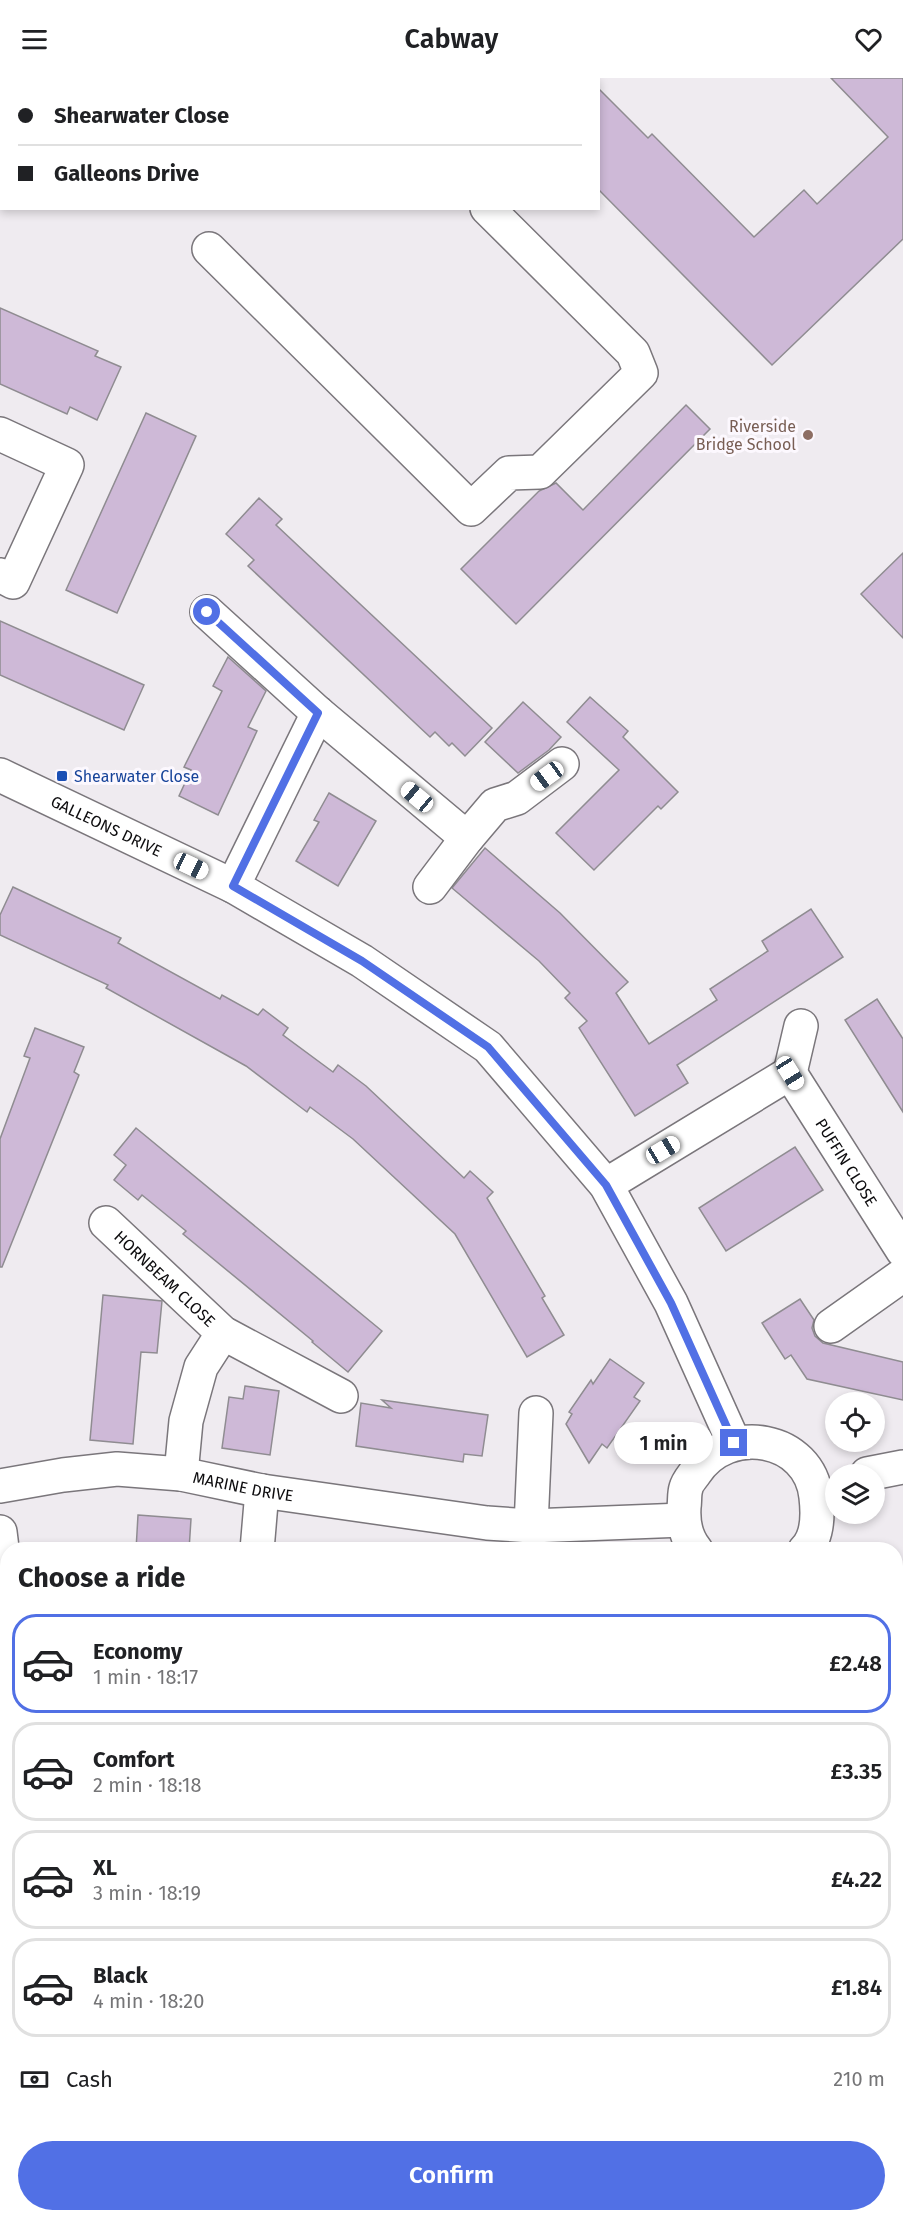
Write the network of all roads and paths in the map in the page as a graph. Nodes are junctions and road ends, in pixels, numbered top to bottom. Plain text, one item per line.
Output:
1 (489, 210) edge
2 (209, 249) dead end
3 (0, 434) edge
4 (0, 576) edge
5 (207, 612) dead end
6 (318, 713) junction
7 (562, 764) dead end
8 (0, 775) edge
9 (466, 838) junction
10 (233, 886) junction
11 (430, 888) dead end
12 (801, 1026) dead end
13 (790, 1073) junction
14 (606, 1185) junction
15 (106, 1223) dead end
16 (903, 1251) edge
17 (903, 1275) edge
18 (831, 1326) dead end
19 (223, 1334) junction
20 (341, 1396) dead end
21 (536, 1413) dead end
22 (734, 1443) junction
23 (903, 1467) edge
24 (885, 1470) edge
25 (181, 1474) junction
26 (825, 1484) edge
27 (0, 1486) edge
28 (262, 1491) junction
29 (683, 1520) junction
30 (531, 1526) junction
31 (484, 1537) edge
32 (258, 1542) edge
33 (691, 1542) edge
34 (810, 1542) edge

1 - 2 street
3 - 4 street
5 - 6 street
6 - 9 street
6 - 10 street
7 - 9 street
8 - 10 street, GALLEONS DRIVE
9 - 11 street
10 - 14 street, GALLEONS DRIVE
12 - 13 street
13 - 14 street
13 - 16 street, PUFFIN CLOSE
14 - 22 street, GALLEONS DRIVE
15 - 19 street, HORNBEAM CLOSE
17 - 18 street
19 - 20 street, HORNBEAM CLOSE
19 - 25 street, HORNBEAM CLOSE
21 - 30 street
22 - 26 street
22 - 29 street
23 - 24 street
25 - 27 street, MARINE DRIVE
25 - 28 street, MARINE DRIVE
26 - 34 street
28 - 31 street, MARINE DRIVE
28 - 32 street
29 - 30 street, MARINE DRIVE
29 - 33 street
30 - 31 street, MARINE DRIVE

